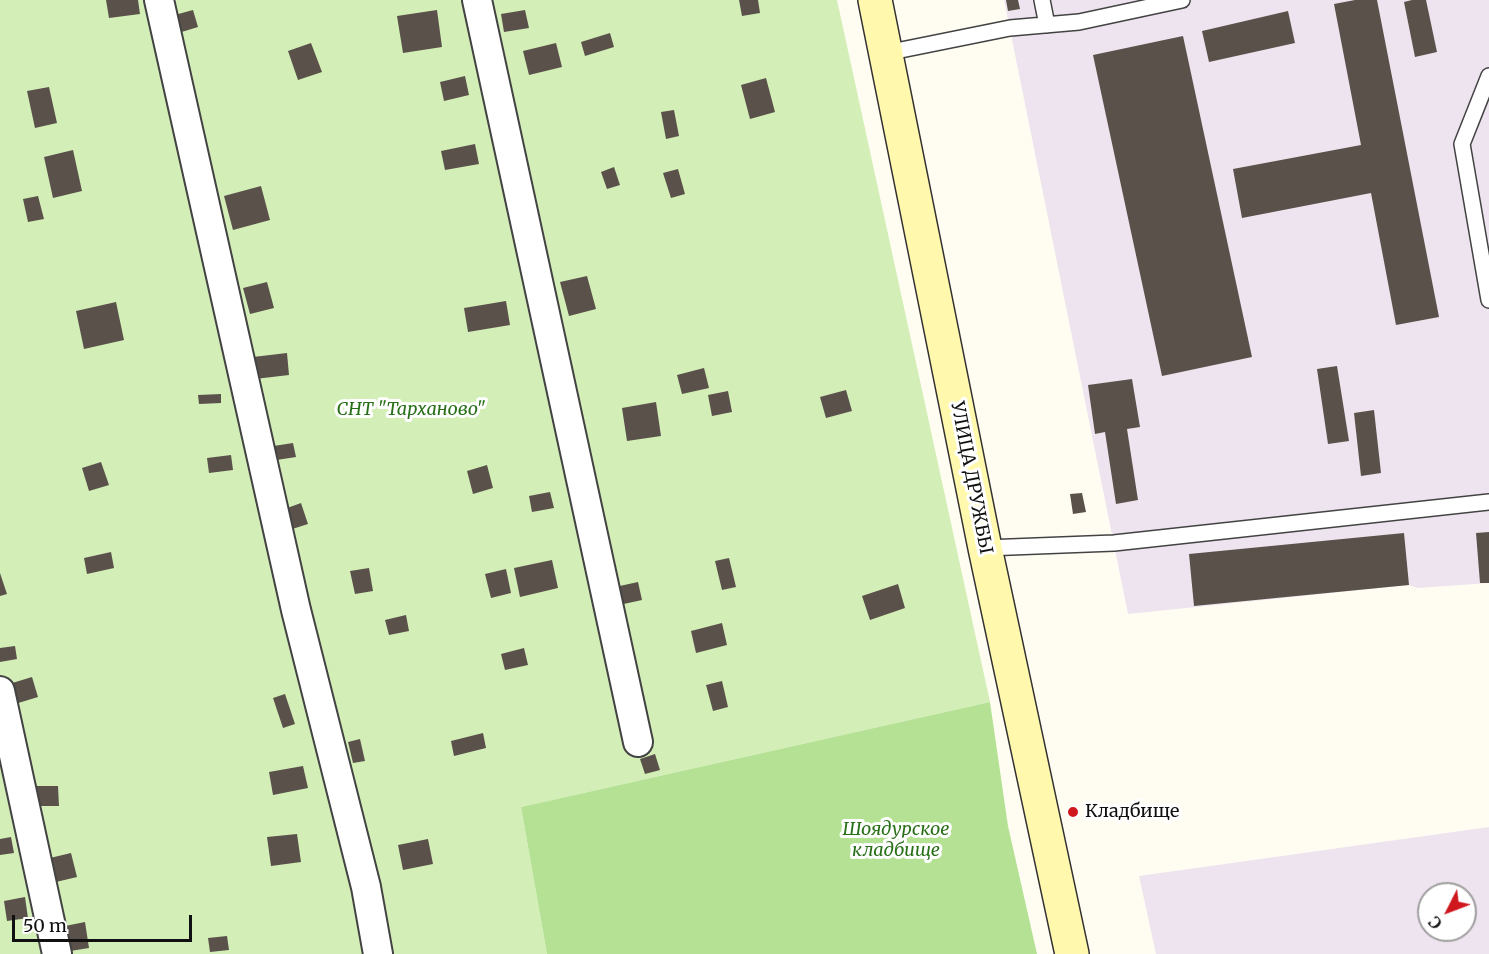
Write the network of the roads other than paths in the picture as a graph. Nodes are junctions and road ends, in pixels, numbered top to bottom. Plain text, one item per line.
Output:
1 (159, 0) edge
2 (477, 0) edge
3 (875, 0) edge
4 (1042, 0) edge
5 (1182, 0) edge
6 (1047, 25) junction
7 (886, 53) junction
8 (1489, 76) edge
9 (1489, 300) edge
10 (1489, 502) edge
11 (985, 548) junction
12 (0, 691) edge
13 (638, 742) dead end
14 (57, 954) edge
15 (378, 954) edge
16 (1072, 954) edge

1 - 15 street
2 - 13 street
3 - 7 main road, УЛИЦА ДРУЖБЫ
4 - 6 lane
5 - 6 lane
6 - 7 lane
7 - 11 main road, УЛИЦА ДРУЖБЫ
8 - 9 lane
10 - 11 lane
11 - 16 main road, УЛИЦА ДРУЖБЫ
12 - 14 street

